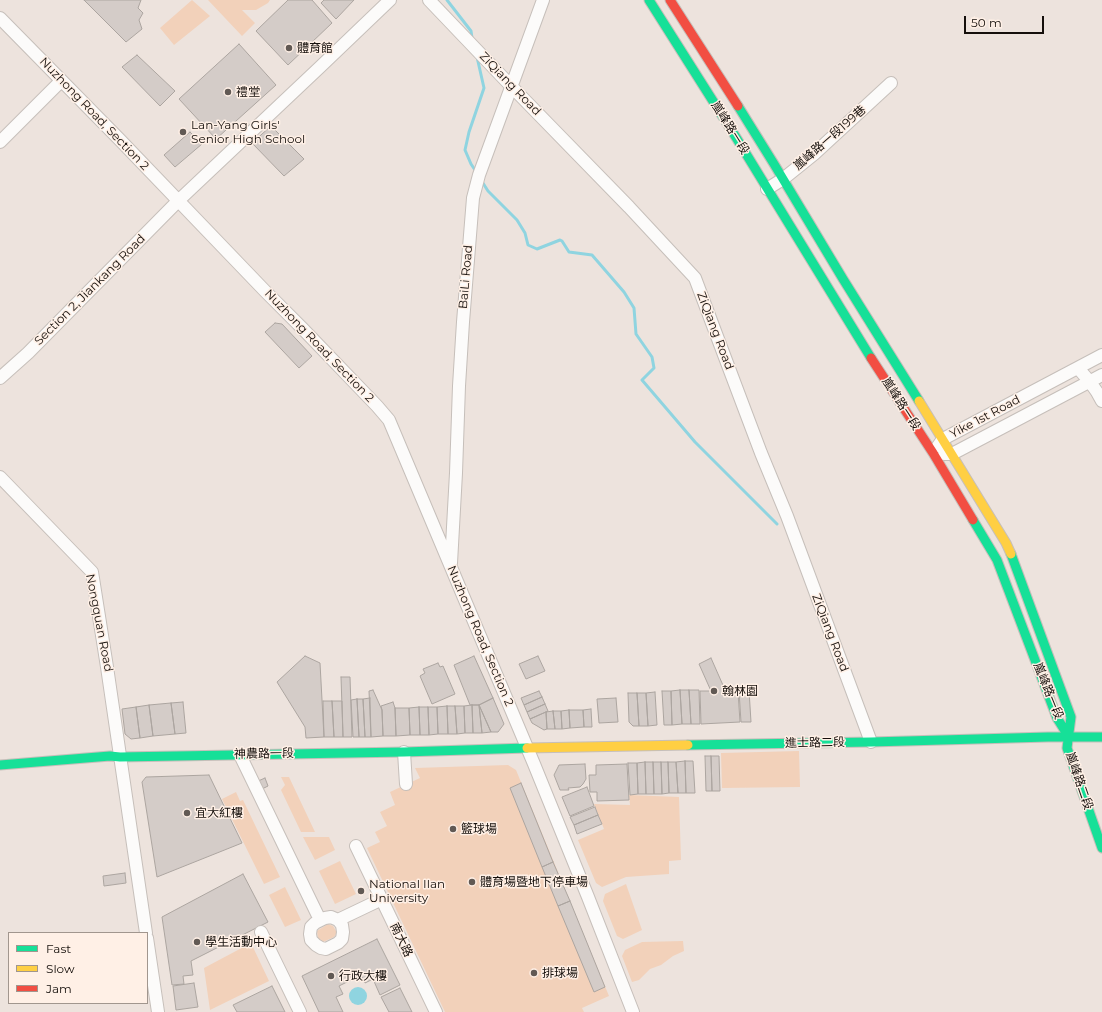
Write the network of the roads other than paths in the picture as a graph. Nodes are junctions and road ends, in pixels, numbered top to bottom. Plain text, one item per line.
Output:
1 (390, 0) edge
2 (429, 0) edge
3 (543, 0) edge
4 (649, 0) edge
5 (670, 0) edge
6 (0, 18) edge
7 (61, 81) junction
8 (891, 83) dead end
9 (512, 86) junction
10 (0, 142) edge
11 (782, 179) junction
12 (767, 188) junction
13 (178, 201) junction
14 (1102, 355) edge
15 (1078, 368) junction
16 (1102, 376) edge
17 (0, 378) edge
18 (1090, 382) junction
19 (1102, 401) edge
20 (943, 439) junction
21 (933, 453) junction
22 (952, 454) junction
23 (0, 477) edge
24 (451, 567) junction
25 (1069, 737) junction
26 (1102, 737) edge
27 (871, 742) junction
28 (527, 748) junction
29 (404, 752) junction
30 (240, 755) junction
31 (120, 757) junction
32 (0, 765) edge
33 (406, 784) dead end
34 (356, 846) dead end
35 (1102, 848) edge
36 (382, 899) junction
37 (320, 920) junction
38 (338, 920) junction
39 (146, 932) edge
40 (261, 932) dead end
41 (148, 945) edge
42 (158, 1012) edge
43 (300, 1012) edge
44 (436, 1012) edge
45 (633, 1012) edge

1 - 13 street, Section 2, Jiankang Road
2 - 9 street, ZiQiang Road
3 - 9 street, BaiLi Road
4 - 12 main road, 嵐峰路一段
5 - 11 main road, 嵐峰路一段
6 - 7 street, Nuzhong Road, Section 2
7 - 10 street
7 - 13 street, Nuzhong Road, Section 2
8 - 11 street, 嵐峰路一段199巷
9 - 24 street, BaiLi Road
9 - 27 street, ZiQiang Road
11 - 12 street, 嵐峰路一段199巷
11 - 20 main road, 嵐峰路一段
12 - 21 main road, 嵐峰路一段
13 - 17 street, Section 2, Jiankang Road
13 - 24 street, Nuzhong Road, Section 2
14 - 15 street, Yike 1st Road
15 - 18 street
15 - 20 street, Yike 1st Road
16 - 18 street, Yike 1st Road
18 - 19 street
18 - 22 street, Yike 1st Road
20 - 21 street, Yike 1st Road
20 - 22 main road, 嵐峰路一段
21 - 22 street, Yike 1st Road
21 - 25 main road, 嵐峰路一段
22 - 25 main road, 嵐峰路一段
23 - 31 street, Nongquan Road
24 - 28 street, Nuzhong Road, Section 2
25 - 26 main road, 進士路二段
25 - 27 main road, 進士路二段
25 - 35 main road, 嵐峰路二段
27 - 28 main road, 進士路二段
28 - 29 main road, 神農路一段
28 - 45 street, Nuzhong Road, Section 2
29 - 30 main road, 神農路一段
29 - 33 street
30 - 31 main road, 神農路一段
30 - 37 street
31 - 32 main road, 神農路一段
31 - 39 street, Nongquan Road
34 - 36 street, 南大路
36 - 38 street
36 - 44 street, 南大路
37 - 38 street
37 - 38 street
40 - 43 street
41 - 42 street

